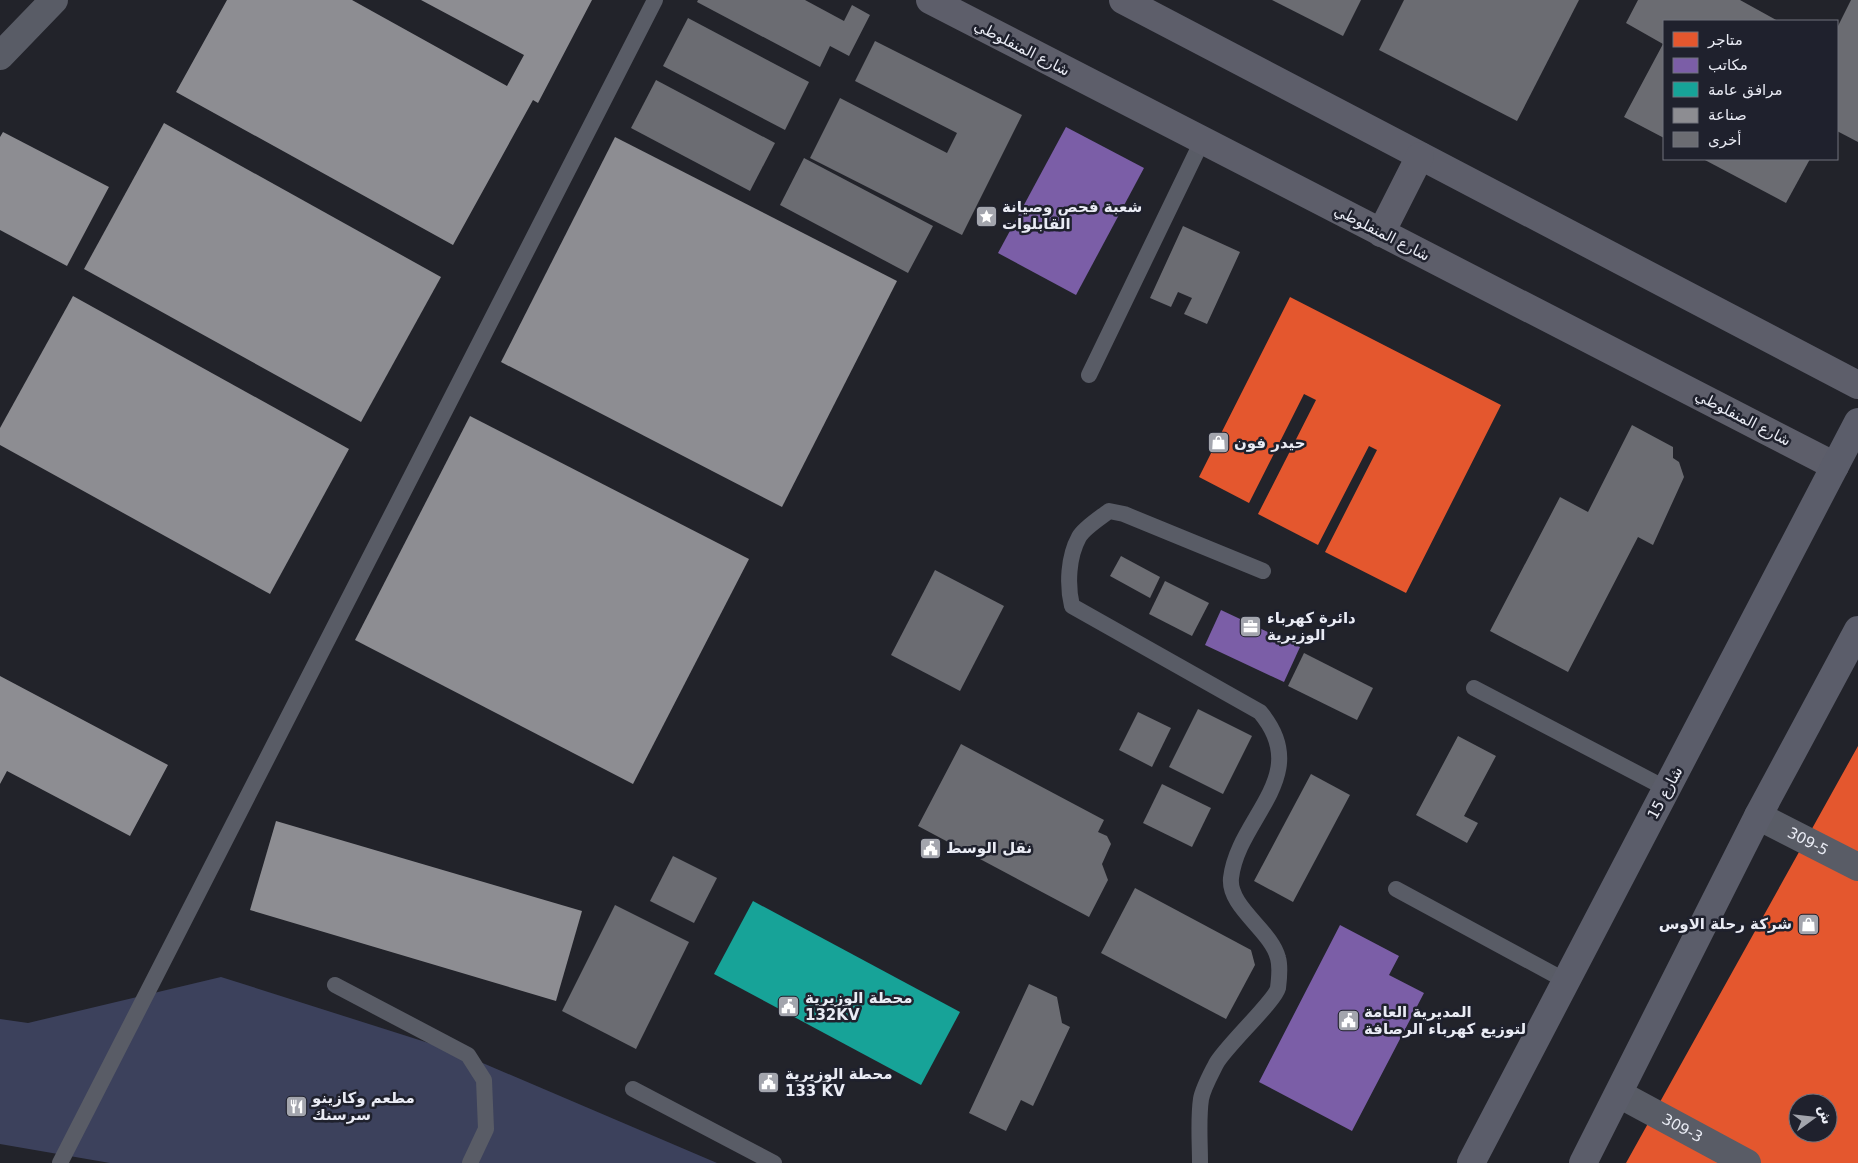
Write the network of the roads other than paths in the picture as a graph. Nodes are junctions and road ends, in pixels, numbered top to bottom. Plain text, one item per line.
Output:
1 (54, 0) edge
2 (655, 0) edge
3 (930, 0) edge
4 (1123, 0) edge
5 (4, 43) edge
6 (1202, 141) junction
7 (1420, 156) junction
8 (1381, 232) junction
9 (1089, 375) dead end
10 (1858, 386) edge
11 (1858, 422) edge
12 (1835, 466) junction
13 (1263, 572) dead end
14 (1858, 630) edge
15 (1474, 688) dead end
16 (1667, 789) junction
17 (1758, 816) junction
18 (1858, 867) edge
19 (1396, 889) dead end
20 (1566, 981) junction
21 (335, 985) dead end
22 (633, 1089) dead end
23 (1619, 1094) junction
24 (60, 1163) edge
25 (470, 1163) edge
26 (774, 1163) edge
27 (1200, 1163) edge
28 (1471, 1163) edge
29 (1583, 1163) edge
30 (1747, 1163) edge

1 - 5 street
2 - 24 lane
3 - 6 street, شارع المنفلوطي
4 - 7 street
6 - 8 street, شارع المنفلوطي
6 - 9 lane
7 - 8 street
7 - 10 street
8 - 12 street, شارع المنفلوطي
11 - 12 main road, شارع 15
12 - 16 main road, شارع 15
13 - 27 lane
14 - 17 main road
15 - 16 lane
16 - 20 main road, شارع 15
17 - 18 street, 309-5
17 - 23 main road
19 - 20 lane
20 - 28 main road, شارع 15
21 - 25 lane
22 - 26 lane
23 - 29 main road
23 - 30 street, 309-3

